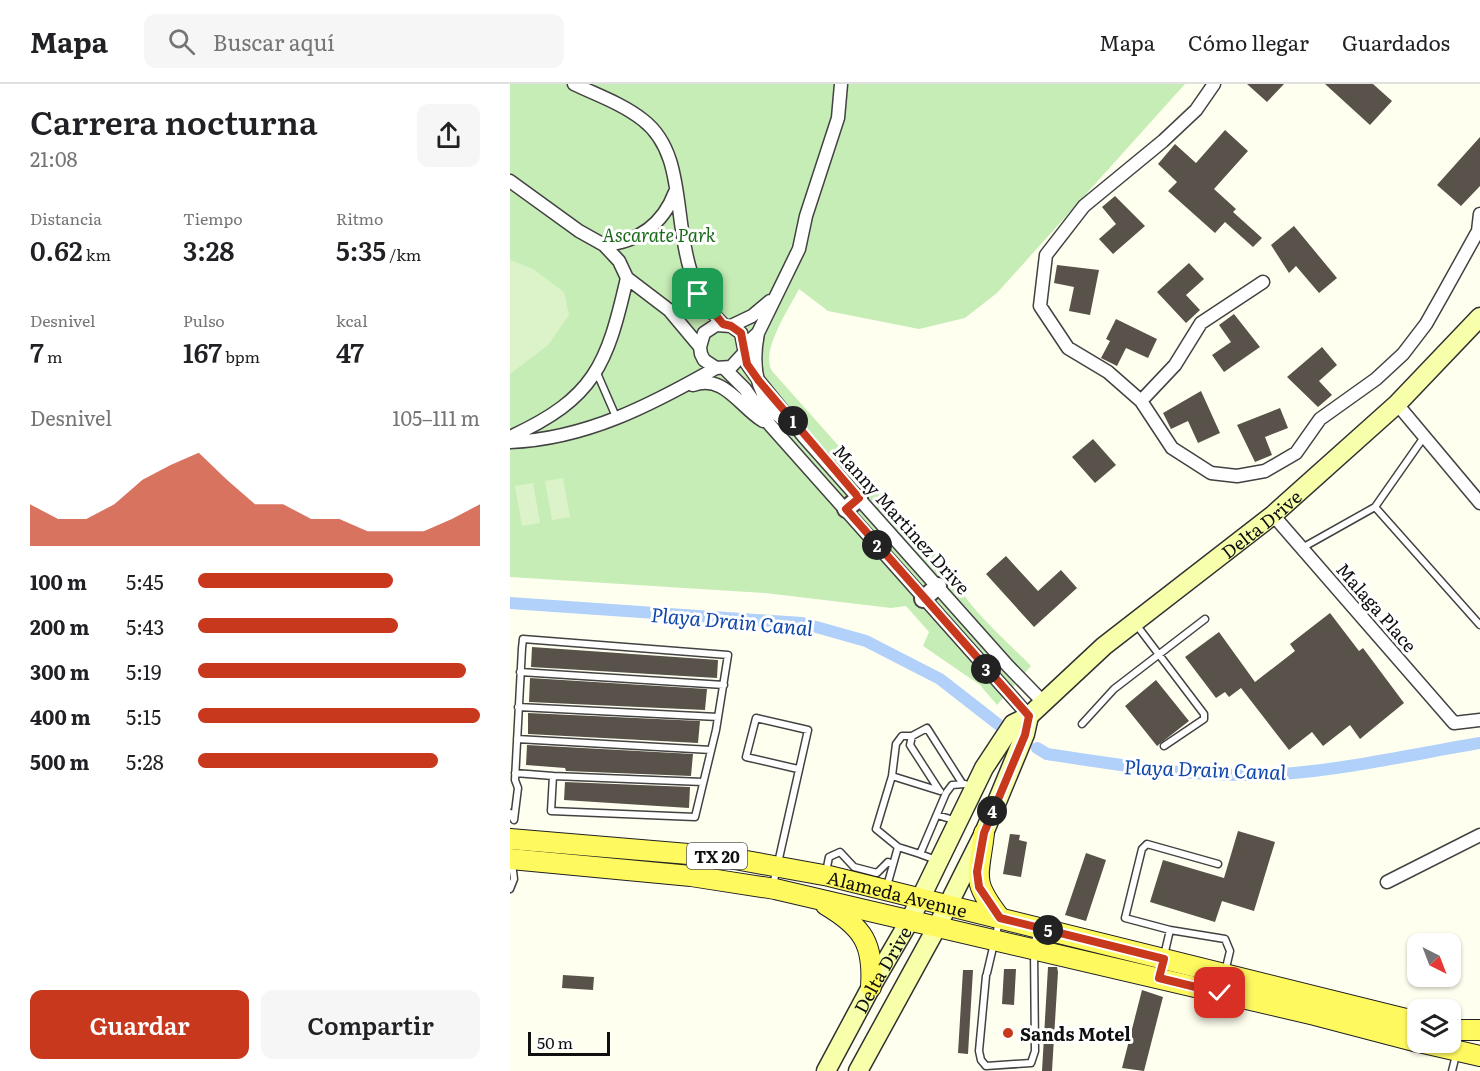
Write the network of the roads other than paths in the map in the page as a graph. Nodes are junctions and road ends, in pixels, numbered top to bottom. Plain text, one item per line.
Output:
1 (574, 84) edge
2 (841, 84) edge
3 (1214, 84) edge
4 (510, 180) edge
5 (676, 190) junction
6 (1480, 214) edge
7 (1479, 232) edge
8 (604, 245) junction
9 (627, 278) junction
10 (1263, 282) dead end
11 (774, 298) junction
12 (1480, 317) edge
13 (727, 325) junction
14 (758, 333) junction
15 (700, 347) junction
16 (744, 350) junction
17 (721, 368) junction
18 (597, 373) junction
19 (759, 381) junction
20 (680, 390) junction
21 (1141, 401) junction
22 (1396, 404) junction
23 (617, 419) junction
24 (770, 425) junction
25 (510, 437) edge
26 (1424, 437) junction
27 (510, 442) edge
28 (859, 498) junction
29 (1480, 503) edge
30 (1375, 507) junction
31 (846, 509) junction
32 (1272, 515) junction
33 (1302, 548) junction
34 (938, 586) junction
35 (924, 599) junction
36 (1204, 618) dead end
37 (1135, 622) junction
38 (1480, 625) edge
39 (1158, 654) junction
40 (520, 672) junction
41 (723, 685) junction
42 (1043, 702) junction
43 (519, 707) junction
44 (1029, 716) junction
45 (718, 717) junction
46 (1480, 720) edge
47 (1082, 724) dead end
48 (912, 736) junction
49 (517, 739) junction
50 (1164, 746) dead end
51 (711, 750) junction
52 (798, 769) junction
53 (553, 776) junction
54 (892, 776) junction
55 (513, 780) edge
56 (704, 782) junction
57 (970, 785) junction
58 (939, 790) junction
59 (946, 793) junction
60 (999, 795) junction
61 (510, 813) edge
62 (937, 814) junction
63 (958, 821) junction
64 (512, 833) edge
65 (984, 833) junction
66 (1480, 835) edge
67 (898, 847) junction
68 (847, 848) dead end
69 (840, 852) junction
70 (920, 854) junction
71 (880, 858) dead end
72 (511, 859) edge
73 (939, 861) junction
74 (890, 863) junction
75 (1218, 864) dead end
76 (777, 868) junction
77 (825, 875) junction
78 (1387, 882) dead end
79 (510, 888) edge
80 (773, 889) junction
81 (886, 890) junction
82 (813, 898) junction
83 (921, 898) junction
84 (948, 904) junction
85 (1000, 918) junction
86 (910, 920) junction
87 (937, 927) junction
88 (1038, 927) junction
89 (1170, 930) junction
90 (994, 940) junction
91 (1034, 950) junction
92 (1164, 959) junction
93 (1159, 978) junction
94 (1222, 983) junction
95 (871, 987) junction
96 (1407, 1020) edge
97 (1461, 1030) edge
98 (1480, 1030) edge
99 (1461, 1033) edge
100 (1407, 1039) edge
101 (1480, 1039) edge
102 (1461, 1052) edge
103 (1456, 1053) edge
104 (1480, 1056) edge
105 (826, 1071) edge
106 (858, 1071) edge
107 (1452, 1071) edge

1 - 5 street
2 - 11 street
3 - 21 street
4 - 8 street
5 - 8 street
5 - 13 street
6 - 7 street
7 - 21 street
8 - 9 street
9 - 15 street
9 - 18 street
10 - 21 street
11 - 13 street
11 - 14 street
12 - 22 main road, Delta Drive
13 - 15 street
13 - 16 street
14 - 16 street
14 - 19 street
15 - 17 street
16 - 17 street
16 - 19 street, Manny Martinez Drive
17 - 20 street
17 - 24 street, Manny Martinez Drive
18 - 23 lane
18 - 25 street
19 - 28 street, Manny Martinez Drive
20 - 23 street
20 - 24 street
22 - 26 street
22 - 32 main road, Delta Drive
23 - 27 street
24 - 31 street, Manny Martinez Drive
26 - 29 street
26 - 30 lane
28 - 31 street
28 - 34 street, Manny Martinez Drive
30 - 33 lane
30 - 38 lane
31 - 35 street, Manny Martinez Drive
32 - 33 street, Malaga Place
32 - 37 main road, Delta Drive
33 - 46 street, Malaga Place
34 - 35 street
34 - 42 street, Manny Martinez Drive
35 - 44 street, Manny Martinez Drive
36 - 39 lane
37 - 39 lane
37 - 42 main road, Delta Drive
39 - 47 lane
39 - 50 lane
40 - 41 lane
40 - 41 lane
40 - 43 lane
41 - 45 lane
42 - 44 main road, Delta Drive
43 - 45 lane
43 - 49 lane
44 - 57 main road, Delta Drive
44 - 60 main road, Delta Drive
45 - 51 lane
48 - 54 lane
48 - 57 lane
48 - 58 lane
49 - 51 lane
49 - 55 lane
51 - 56 lane
52 - 52 lane
52 - 76 lane
53 - 55 lane
53 - 56 lane
53 - 56 lane
54 - 58 lane
54 - 67 lane
55 - 64 lane
57 - 59 lane
57 - 60 main road
57 - 63 main road, Delta Drive
58 - 59 lane
59 - 62 lane
60 - 65 main road, Delta Drive
61 - 64 lane
62 - 63 lane
62 - 70 lane
63 - 73 main road, Delta Drive
64 - 72 lane
64 - 76 main road, Alameda Avenue / TX 20
65 - 84 main road, Delta Drive
65 - 85 main road
66 - 78 street
67 - 70 lane
67 - 74 lane
68 - 69 lane
69 - 74 lane
69 - 77 lane
70 - 73 lane
71 - 74 lane
72 - 79 lane
72 - 80 main road, Alameda Avenue / TX 20
73 - 83 main road, Delta Drive
74 - 81 lane
75 - 89 lane
76 - 77 main road, Alameda Avenue / TX 20
76 - 80 lane
77 - 81 main road, Alameda Avenue / TX 20
80 - 82 main road, Alameda Avenue / TX 20
81 - 83 main road, Alameda Avenue / TX 20
82 - 86 main road, Alameda Avenue / TX 20
82 - 95 main road
83 - 84 main road, Alameda Avenue / TX 20
83 - 86 main road, Delta Drive
84 - 85 main road, Alameda Avenue / TX 20
84 - 87 main road, Delta Drive
85 - 88 main road, Alameda Avenue / TX 20
85 - 90 lane
86 - 87 main road, Alameda Avenue / TX 20
86 - 95 main road, Delta Drive
87 - 90 main road, Alameda Avenue / TX 20
87 - 106 main road, Delta Drive
88 - 91 lane
88 - 92 main road, Alameda Avenue / TX 20
89 - 92 lane
89 - 94 lane
90 - 91 main road, Alameda Avenue / TX 20
90 - 91 lane
91 - 93 main road, Alameda Avenue / TX 20
92 - 93 lane
92 - 94 main road, Alameda Avenue / TX 20
93 - 94 main road, Alameda Avenue / TX 20
94 - 96 main road, Alameda Avenue / TX 20
94 - 100 main road, Alameda Avenue / TX 20
95 - 105 main road, Delta Drive
97 - 98 main road
99 - 101 street
102 - 104 main road, Alameda Avenue / TX 20
103 - 107 lane

